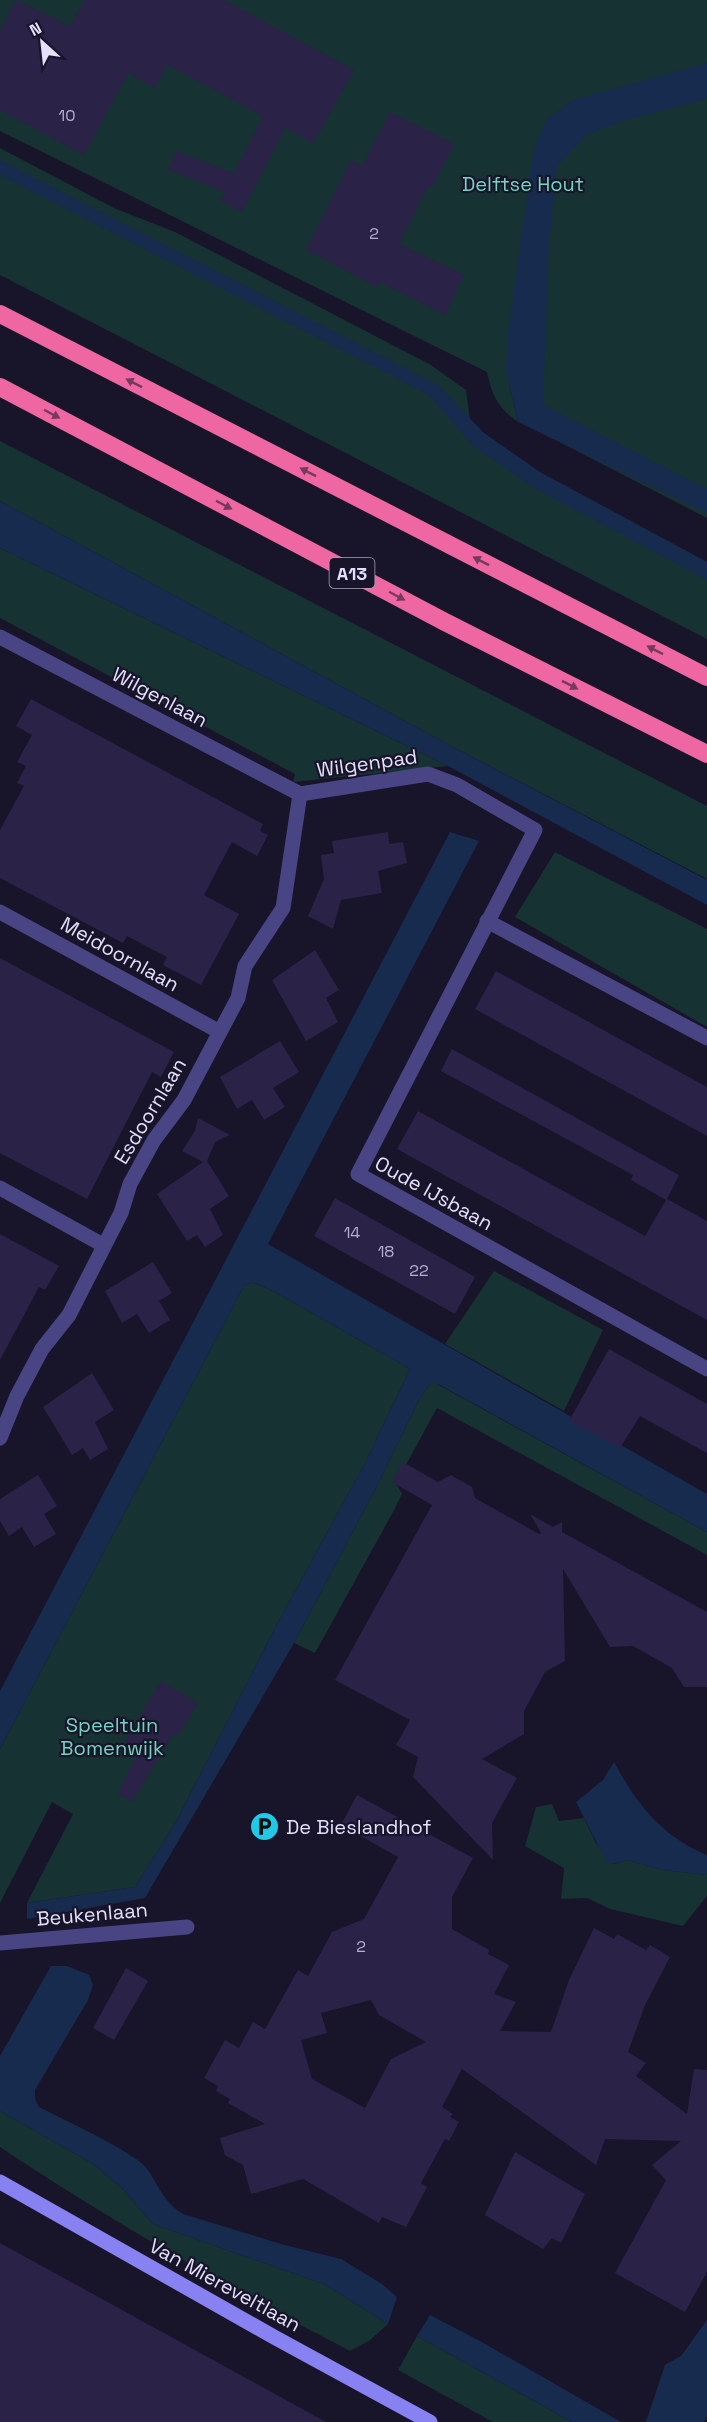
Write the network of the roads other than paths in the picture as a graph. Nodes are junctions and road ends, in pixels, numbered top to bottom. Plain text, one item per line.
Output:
1 (0, 314) edge
2 (0, 387) edge
3 (0, 637) edge
4 (707, 677) edge
5 (707, 754) edge
6 (300, 794) junction
7 (535, 830) joint
8 (0, 912) edge
9 (487, 921) junction
10 (220, 1032) junction
11 (707, 1038) edge
12 (0, 1188) edge
13 (103, 1245) junction
14 (707, 1368) edge
15 (0, 1438) edge
16 (187, 1927) dead end
17 (0, 1943) edge
18 (0, 2182) edge
19 (430, 2422) edge

4 -> 1 highway
2 -> 5 highway, A13
3 - 6 street, Wilgenlaan
6 - 7 street, Wilgenpad
6 - 10 street, Esdoornlaan
7 - 9 street, Oude IJsbaan
8 - 10 street, Meidoornlaan
9 - 11 street
9 - 14 street, Oude IJsbaan
10 - 13 street, Esdoornlaan
12 - 13 street
13 - 15 street, Esdoornlaan
16 - 17 street, Beukenlaan
18 - 19 main road, Van Miereveltlaan

